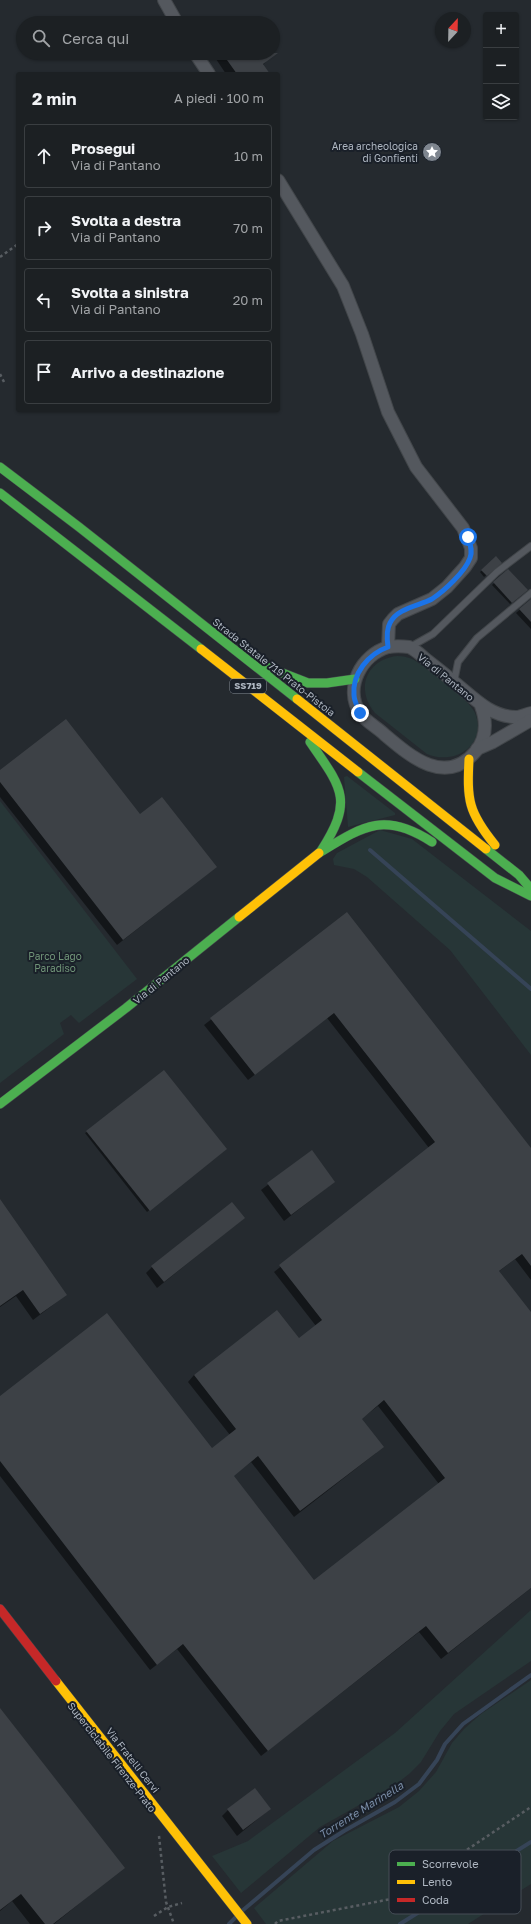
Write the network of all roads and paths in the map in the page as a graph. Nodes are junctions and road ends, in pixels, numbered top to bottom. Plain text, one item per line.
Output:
1 (164, 0) edge
2 (173, 16) edge
3 (200, 60) edge
4 (209, 72) edge
5 (280, 183) edge
6 (16, 245) edge
7 (0, 257) edge
8 (0, 374) edge
9 (4, 382) dead end
10 (0, 467) edge
11 (0, 493) edge
12 (531, 546) edge
13 (531, 593) edge
14 (388, 647) junction
15 (410, 647) junction
16 (244, 658) junction
17 (355, 679) junction
18 (454, 682) junction
19 (481, 706) junction
20 (531, 713) edge
21 (531, 720) edge
22 (296, 724) junction
23 (477, 749) junction
24 (469, 759) junction
25 (319, 853) junction
26 (519, 875) junction
27 (495, 878) junction
28 (531, 889) edge
29 (531, 896) edge
30 (0, 1104) edge
31 (0, 1609) edge
32 (531, 1807) edge
33 (158, 1830) dead end
34 (466, 1850) edge
35 (389, 1899) edge
36 (182, 1903) dead end
37 (168, 1907) junction
38 (154, 1916) dead end
39 (246, 1922) edge
40 (174, 1924) edge
41 (275, 1924) edge

1 - 2 street
3 - 4 street
5 - 14 street
6 - 7 path
8 - 9 path
10 - 16 main road, Strada Statale 719 Prato-Pistoia / SS719
11 - 22 main road, SS719
12 - 15 lane
13 - 18 lane
14 - 15 street, Via di Pantano
14 - 17 street, Via di Pantano
15 - 18 street, Via di Pantano
16 - 17 main road
16 - 26 main road, Strada Statale 719 Prato-Pistoia / SS719
17 - 24 street, Via di Pantano
18 - 19 street, Via di Pantano
19 - 20 street, Via di Pantano
19 - 23 street, Via di Pantano
21 - 23 street, Via di Pantano
22 - 25 main road
22 - 27 main road, SS719
23 - 24 street, Via di Pantano
24 - 26 main road
25 - 27 main road
25 - 30 main road, Via di Pantano
26 - 28 main road, Strada Statale 719 Prato-Pistoia / SS719
27 - 29 main road, SS719
31 - 39 main road, Via Fratelli Cervi
32 - 34 path
33 - 37 path
35 - 41 path
36 - 37 path
37 - 38 path
37 - 40 path

